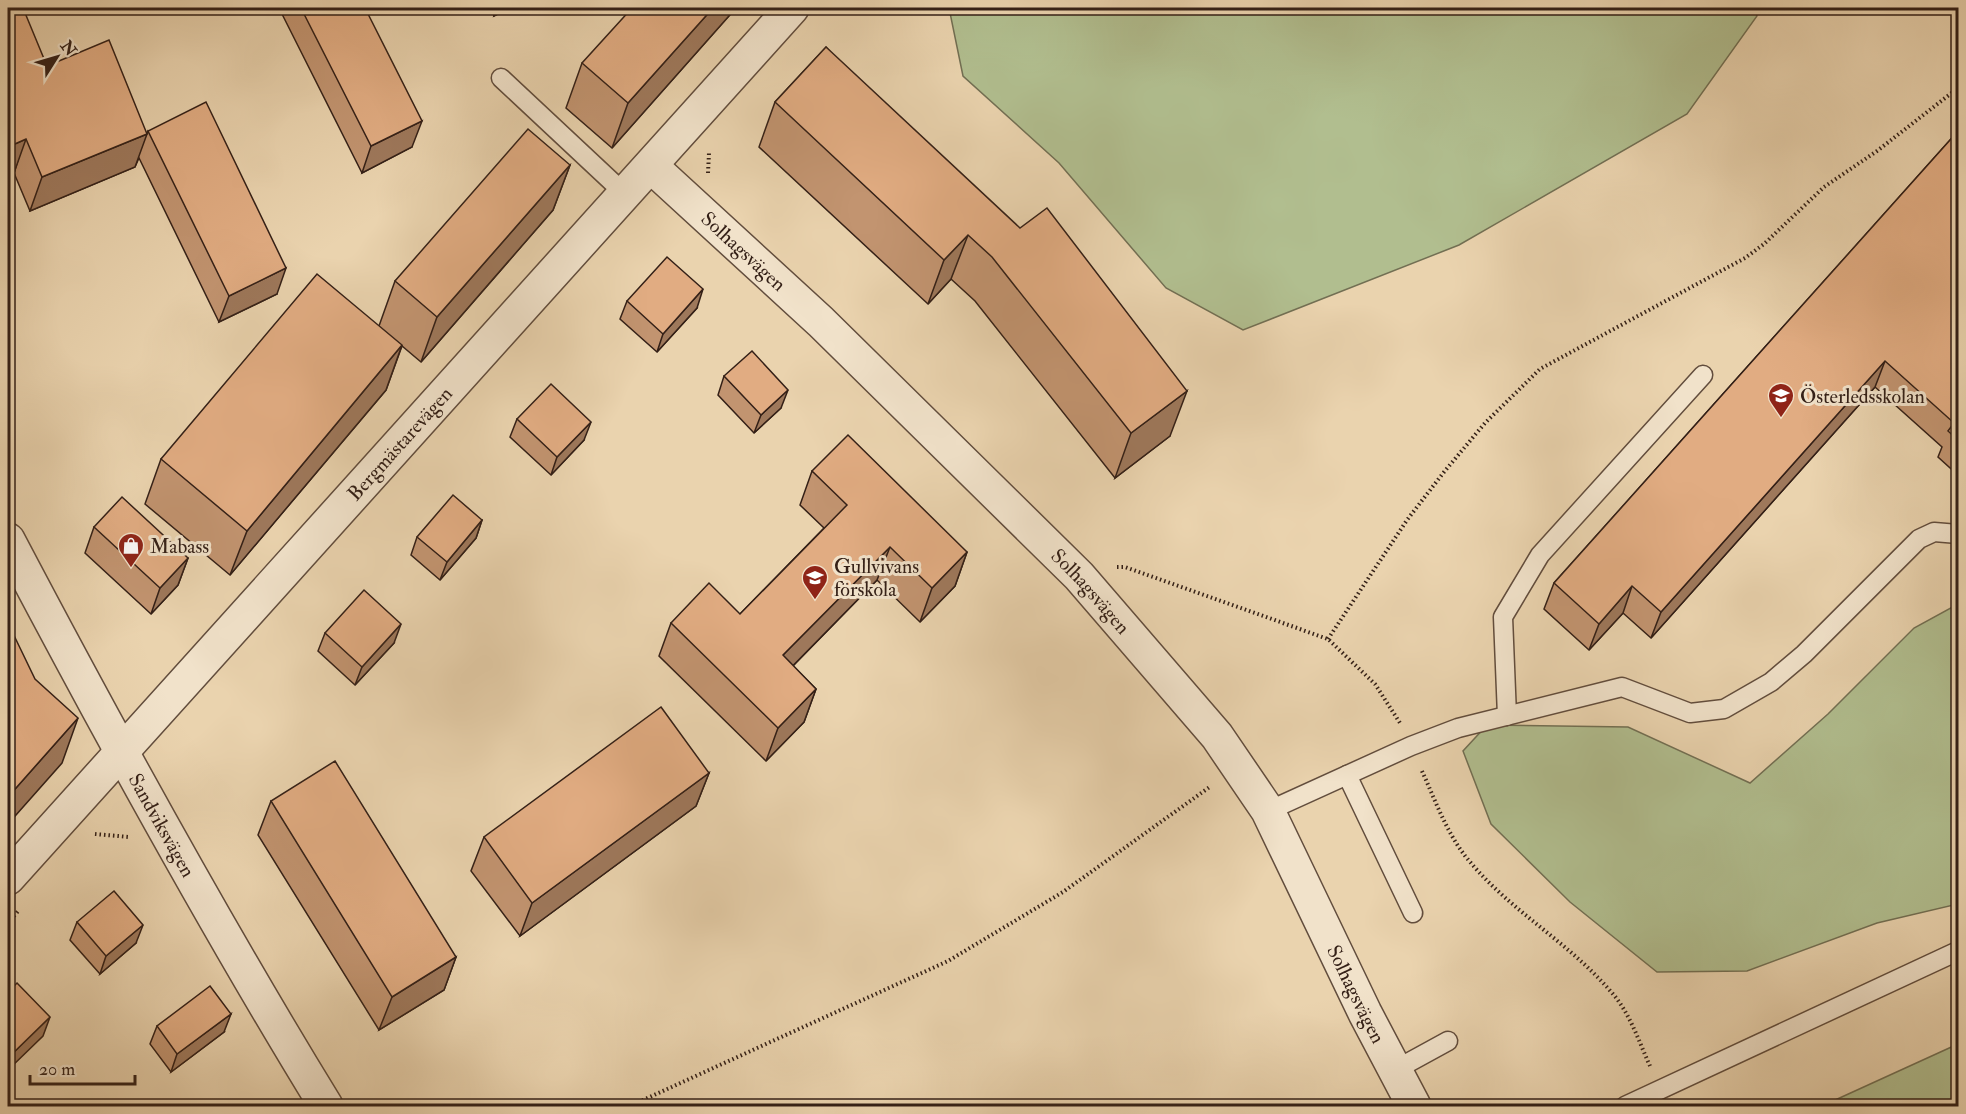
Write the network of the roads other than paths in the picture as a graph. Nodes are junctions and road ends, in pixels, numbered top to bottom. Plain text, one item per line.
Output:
1 (792, 8) edge
2 (501, 78) dead end
3 (651, 166) junction
4 (625, 194) junction
5 (1703, 375) dead end
6 (1959, 534) edge
7 (8, 540) edge
8 (1507, 716) junction
9 (120, 752) junction
10 (1347, 775) junction
11 (1268, 811) junction
12 (8, 878) edge
13 (1413, 913) dead end
14 (1959, 951) edge
15 (1448, 1041) dead end
16 (1395, 1070) junction
17 (326, 1107) edge
18 (1414, 1107) edge
19 (1625, 1107) edge

1 - 3 street, Bergmästarevägen
2 - 4 lane
3 - 4 street, Bergmästarevägen
3 - 11 street, Solhagsvägen
4 - 9 street, Bergmästarevägen
5 - 8 lane
6 - 8 lane
7 - 9 street, Sandviksvägen
8 - 10 lane
9 - 12 street, Bergmästarevägen
9 - 17 street, Sandviksvägen
10 - 11 lane
10 - 13 lane
11 - 16 street, Solhagsvägen
14 - 19 lane
15 - 16 lane
16 - 18 street, Solhagsvägen

